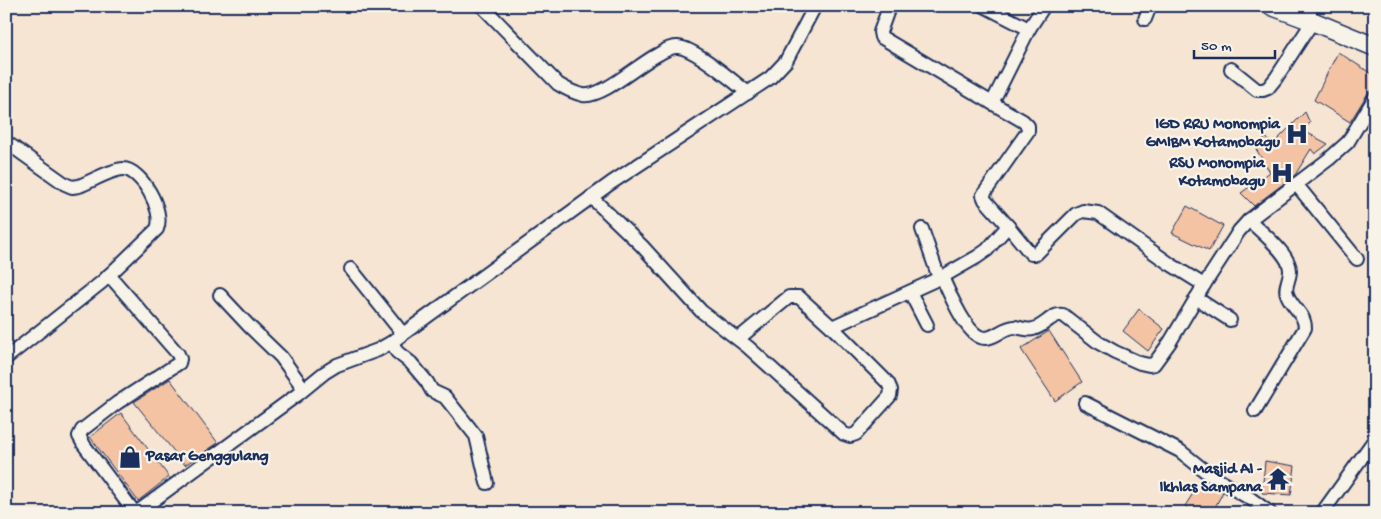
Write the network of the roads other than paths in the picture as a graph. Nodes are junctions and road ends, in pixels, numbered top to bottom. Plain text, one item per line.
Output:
1 (482, 6) edge
2 (815, 6) edge
3 (885, 6) edge
4 (984, 6) edge
5 (1044, 6) edge
6 (1150, 6) edge
7 (1272, 6) edge
8 (1308, 12) edge
9 (1145, 19) dead end
10 (1029, 29) junction
11 (1375, 34) edge
12 (1375, 47) edge
13 (1231, 69) dead end
14 (748, 93) junction
15 (1375, 97) edge
16 (992, 103) junction
17 (6, 142) edge
18 (1296, 184) junction
19 (591, 197) junction
20 (1249, 220) junction
21 (1008, 226) junction
22 (922, 229) dead end
23 (1357, 259) dead end
24 (350, 269) dead end
25 (109, 275) junction
26 (940, 278) junction
27 (1204, 285) junction
28 (910, 292) junction
29 (220, 294) dead end
30 (1196, 298) junction
31 (1230, 320) dead end
32 (927, 325) dead end
33 (832, 326) junction
34 (403, 334) junction
35 (738, 339) junction
36 (392, 342) junction
37 (6, 358) edge
38 (304, 389) junction
39 (1086, 403) dead end
40 (1255, 412) dead end
41 (1375, 439) edge
42 (488, 482) dead end
43 (136, 513) edge
44 (1270, 513) edge
45 (1322, 513) edge

1 - 14 street
2 - 14 street
3 - 16 street
4 - 10 street
5 - 10 street
6 - 9 street
7 - 8 main road
8 - 11 main road
8 - 12 main road
8 - 13 street
10 - 16 street
14 - 19 street
15 - 18 street
16 - 21 street
17 - 25 street
18 - 20 street
18 - 23 street
19 - 34 street
19 - 35 street
20 - 27 street
20 - 40 street
21 - 26 street
21 - 27 street
22 - 26 street
24 - 34 street
25 - 37 street
25 - 43 street
26 - 28 street
26 - 30 street
27 - 30 street
28 - 32 street
28 - 33 street
29 - 38 street
30 - 31 street
33 - 35 street
33 - 35 street
34 - 36 street
36 - 38 street
36 - 42 street
38 - 43 street
39 - 44 street
41 - 45 street

